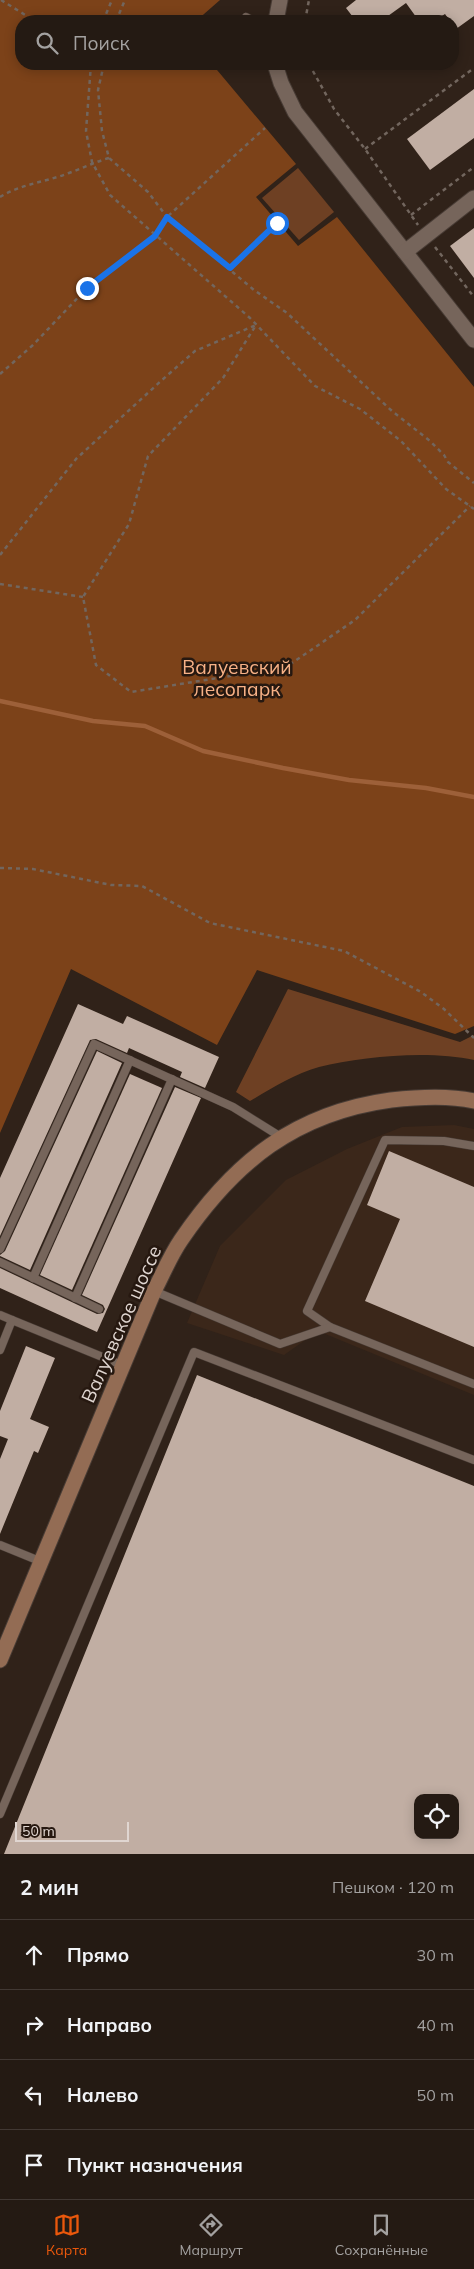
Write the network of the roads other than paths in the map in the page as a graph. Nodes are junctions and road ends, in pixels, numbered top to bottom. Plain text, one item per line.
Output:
1 (280, 0) edge
2 (277, 15) edge
3 (277, 70) edge
4 (474, 198) edge
5 (405, 252) junction
6 (474, 340) edge
7 (130, 1060) junction
8 (172, 1079) junction
9 (474, 1101) edge
10 (281, 1137) junction
11 (474, 1146) edge
12 (0, 1248) edge
13 (0, 1262) edge
14 (33, 1278) junction
15 (154, 1291) junction
16 (75, 1298) junction
17 (99, 1309) dead end
18 (0, 1315) edge
19 (12, 1320) junction
20 (330, 1327) junction
21 (0, 1350) edge
22 (122, 1366) junction
23 (474, 1384) edge
24 (474, 1460) edge
25 (0, 1545) edge
26 (42, 1562) junction
27 (0, 1660) edge
28 (0, 1814) edge

1 - 2 street
3 - 5 street
4 - 5 street
5 - 6 street
7 - 8 lane
7 - 12 lane
7 - 14 lane
8 - 10 lane
8 - 16 lane
9 - 10 main road, Валуевское шоссе
10 - 15 main road, Валуевское шоссе
11 - 20 lane
13 - 14 lane
14 - 16 lane
15 - 20 lane
15 - 22 main road, Валуевское шоссе
16 - 17 lane
18 - 19 lane
19 - 21 lane
19 - 22 lane
20 - 23 lane
22 - 26 main road, Валуевское шоссе
24 - 28 lane
25 - 26 lane
26 - 27 main road, Валуевское шоссе

